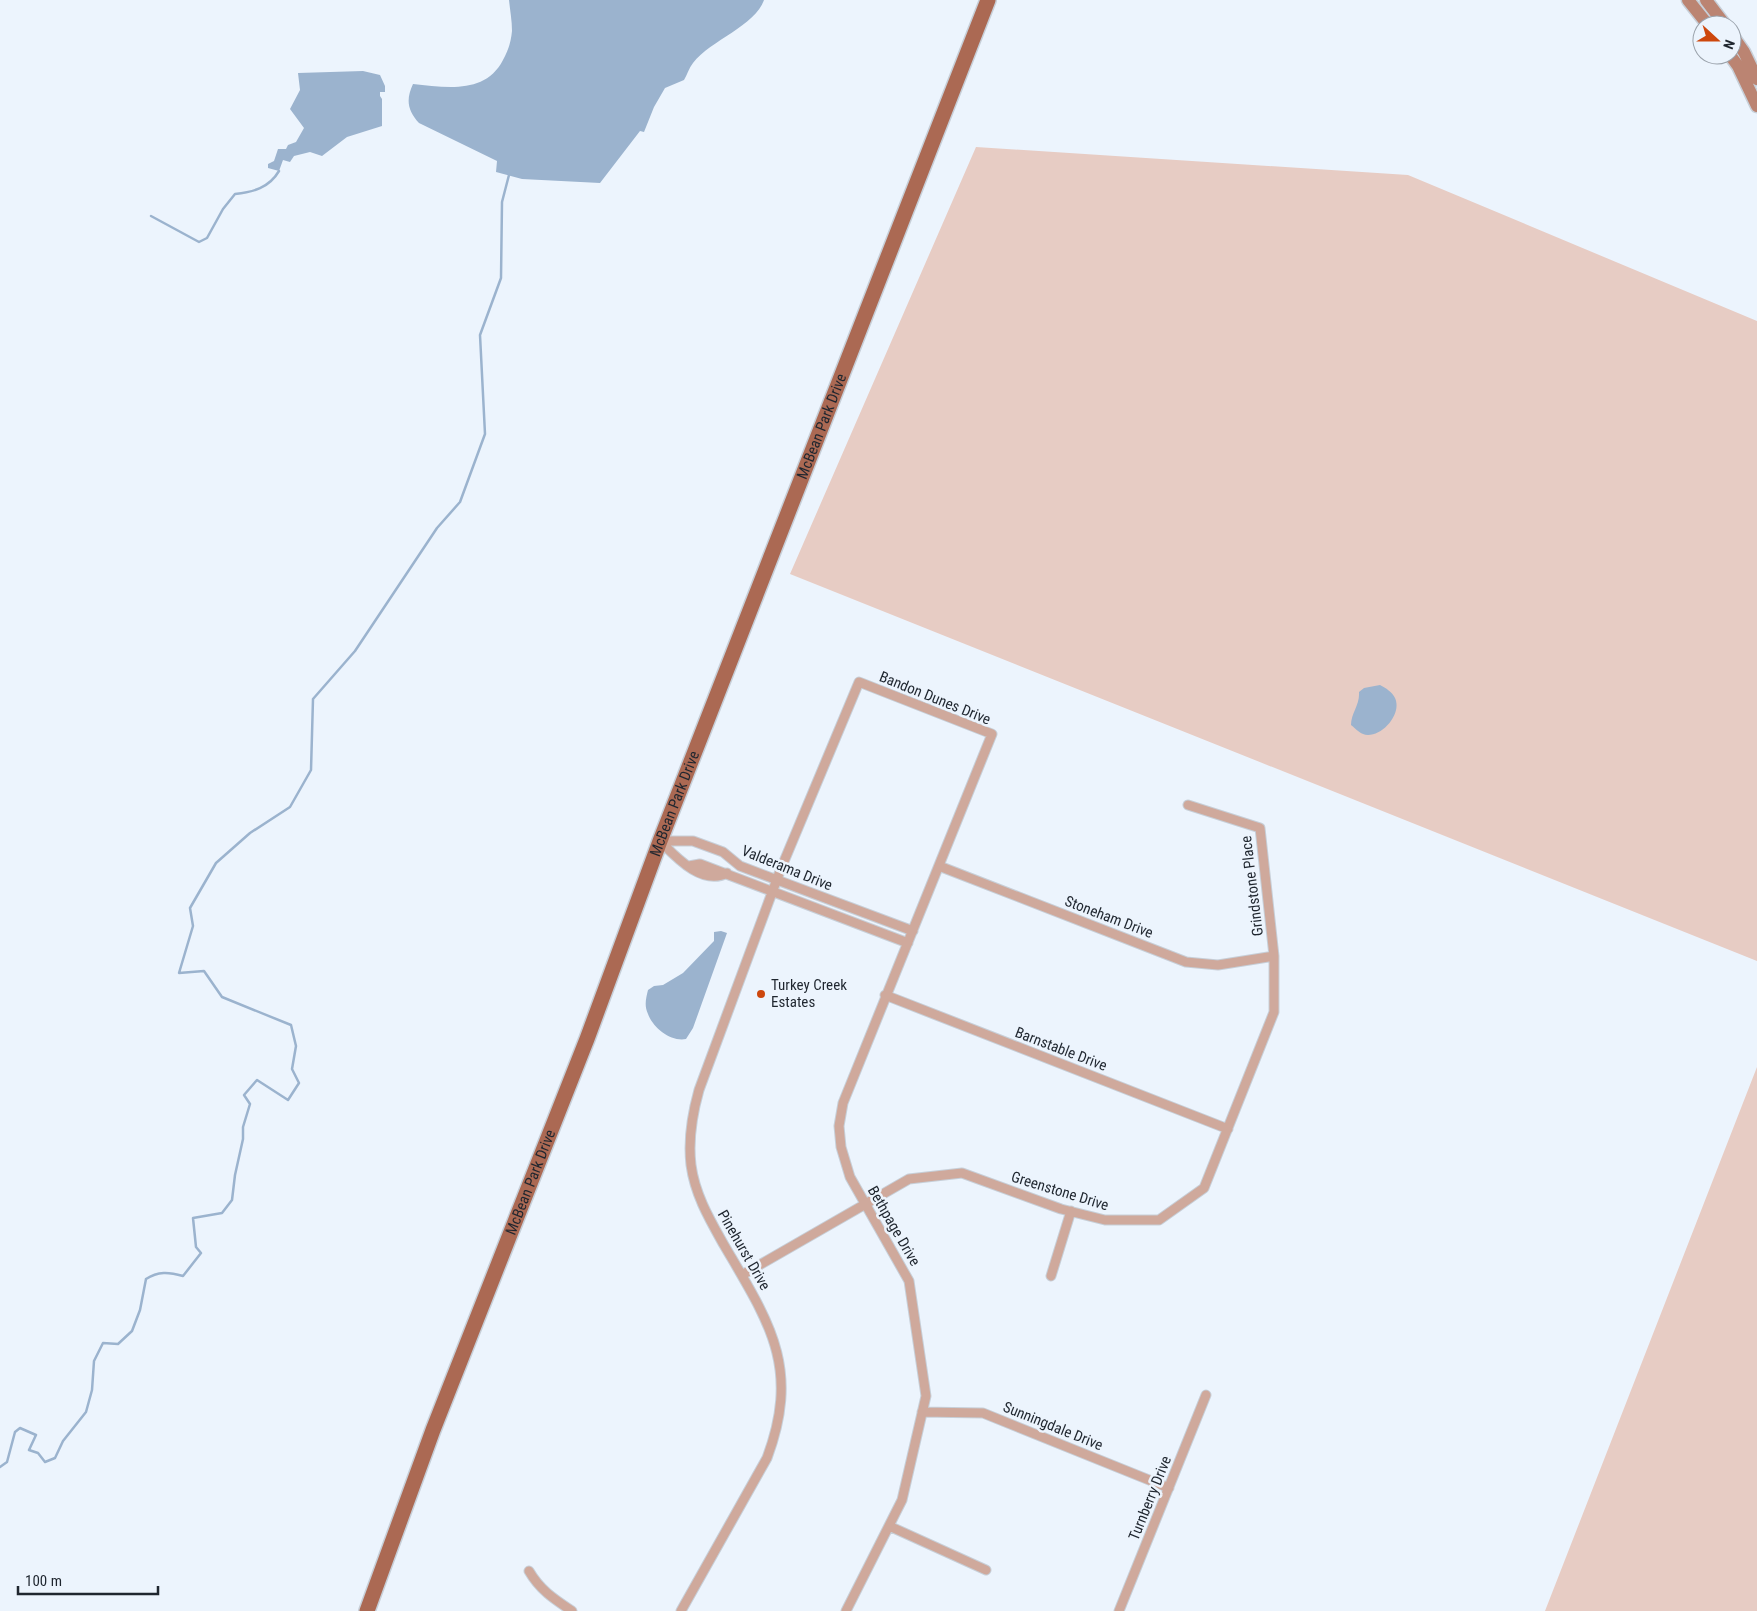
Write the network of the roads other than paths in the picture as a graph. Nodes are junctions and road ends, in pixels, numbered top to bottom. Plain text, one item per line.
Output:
1 (988, 0) edge
2 (1688, 0) edge
3 (1706, 0) edge
4 (1700, 15) edge
5 (1717, 15) edge
6 (1742, 49) edge
7 (1737, 65) edge
8 (1757, 78) edge
9 (1757, 106) edge
10 (1188, 805) dead end
11 (660, 841) junction
12 (730, 860) junction
13 (939, 866) junction
14 (725, 874) junction
15 (777, 880) junction
16 (773, 891) junction
17 (913, 931) junction
18 (908, 943) junction
19 (1274, 956) junction
20 (885, 995) junction
21 (1228, 1129) junction
22 (864, 1204) junction
23 (1072, 1211) junction
24 (742, 1275) junction
25 (1051, 1276) dead end
26 (1206, 1395) dead end
27 (922, 1412) junction
28 (1169, 1488) junction
29 (889, 1526) junction
30 (986, 1570) dead end
31 (529, 1571) dead end
32 (682, 1610) edge
33 (367, 1611) edge
34 (572, 1611) edge
35 (846, 1611) edge
36 (1119, 1611) edge

1 - 11 main road, McBean Park Drive
2 - 4 main road
3 - 5 main road
6 - 8 main road
7 - 9 main road
10 - 19 street, Grindstone Place
11 - 12 street, Valderama Drive
11 - 14 street, Valderama Drive
11 - 33 main road, McBean Park Drive
12 - 14 street
12 - 15 street, Valderama Drive
13 - 15 street, Bandon Dunes Drive
13 - 17 street, Bandon Dunes Drive
13 - 19 street, Stoneham Drive
14 - 16 street, Valderama Drive
15 - 16 street, Pinehurst Drive
15 - 17 street, Valderama Drive
16 - 18 street, Valderama Drive
16 - 24 street, Pinehurst Drive
17 - 18 street, Bandon Dunes Drive
18 - 20 street, Bethpage Drive
19 - 21 street, Greenstone Drive
20 - 21 street, Barnstable Drive
20 - 22 street, Bethpage Drive
21 - 23 street, Greenstone Drive
22 - 23 street, Greenstone Drive
22 - 24 street, Greenstone Drive
22 - 27 street, Bethpage Drive
23 - 25 street
24 - 32 street, Pinehurst Drive
26 - 28 street, Turnberry Drive
27 - 28 street, Sunningdale Drive
27 - 29 street, Bethpage Drive
28 - 36 street, Turnberry Drive
29 - 30 street
29 - 35 street, Bethpage Drive
31 - 34 street

